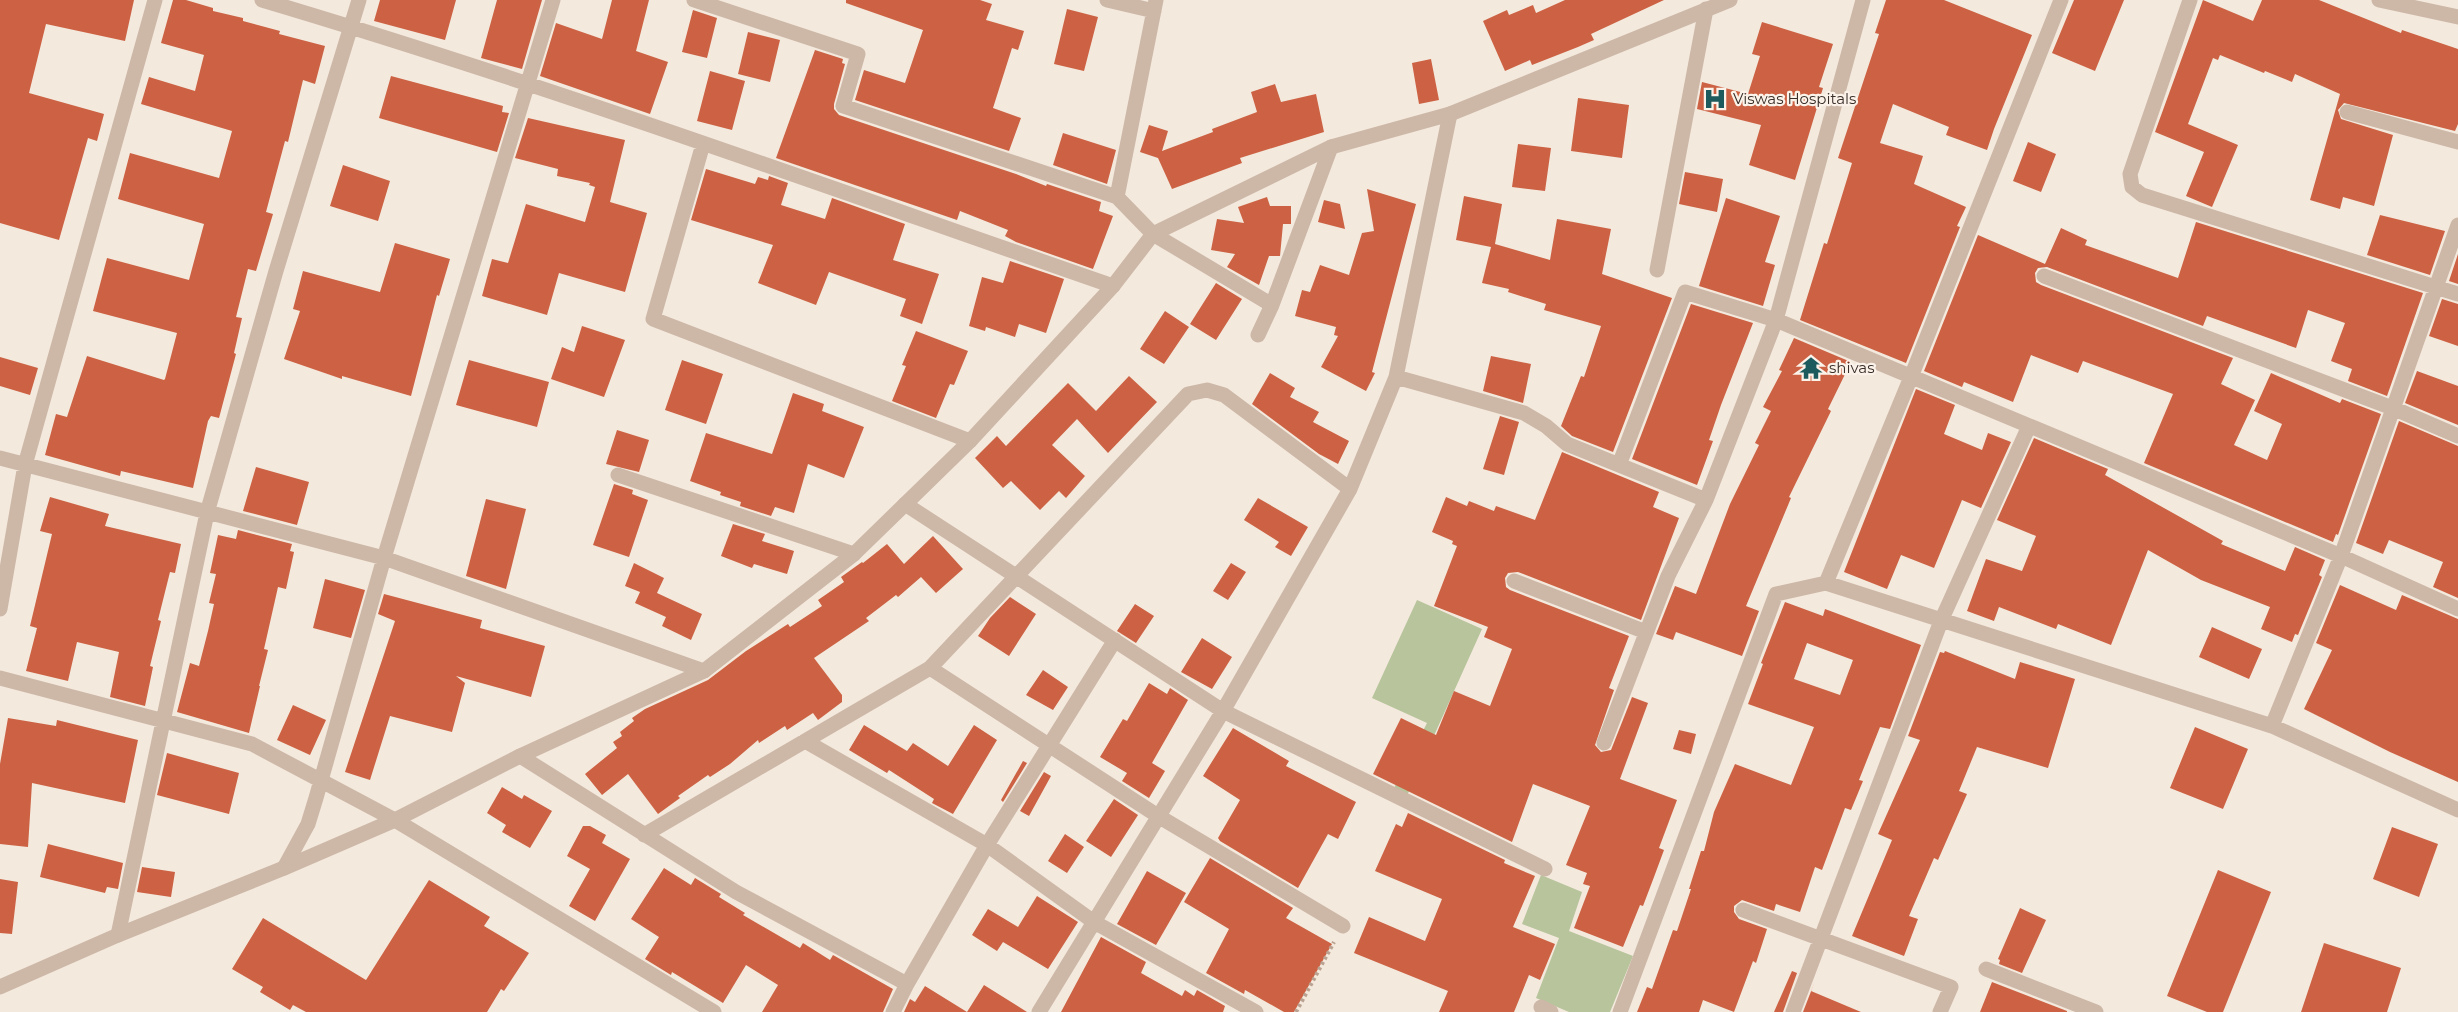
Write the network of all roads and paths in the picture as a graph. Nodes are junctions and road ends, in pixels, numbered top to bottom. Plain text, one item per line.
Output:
1 (155, 0) edge
2 (262, 0) edge
3 (359, 0) edge
4 (554, 0) edge
5 (694, 0) edge
6 (1107, 0) edge
7 (1730, 0) edge
8 (1863, 0) edge
9 (2061, 0) edge
10 (2190, 0) edge
11 (2379, 0) edge
12 (1155, 6) edge
13 (1706, 9) junction
14 (2458, 17) edge
15 (351, 26) junction
16 (528, 85) junction
17 (2347, 112) dead end
18 (1450, 114) junction
19 (2458, 142) edge
20 (703, 144) junction
21 (1331, 147) junction
22 (1117, 197) junction
23 (2458, 225) edge
24 (1154, 234) junction
25 (1658, 270) dead end
26 (2044, 276) dead end
27 (1113, 286) junction
28 (2437, 288) junction
29 (2458, 294) edge
30 (1272, 305) junction
31 (1776, 320) junction
32 (1258, 335) dead end
33 (1396, 377) junction
34 (1911, 377) junction
35 (2395, 409) junction
36 (2029, 426) junction
37 (2458, 436) edge
38 (970, 441) junction
39 (0, 458) edge
40 (24, 465) junction
41 (1619, 465) junction
42 (618, 475) dead end
43 (1350, 489) junction
44 (1706, 500) junction
45 (905, 504) junction
46 (207, 513) junction
47 (854, 554) junction
48 (2342, 556) junction
49 (384, 558) junction
50 (1016, 575) junction
51 (1514, 581) dead end
52 (1826, 583) junction
53 (0, 609) edge
54 (2458, 609) edge
55 (1941, 621) junction
56 (1646, 632) junction
57 (1114, 640) junction
58 (930, 668) junction
59 (704, 671) junction
60 (0, 678) edge
61 (1223, 711) junction
62 (164, 720) junction
63 (2272, 726) junction
64 (805, 741) junction
65 (1604, 742) dead end
66 (1048, 744) junction
67 (520, 756) junction
68 (321, 780) junction
69 (2458, 810) edge
70 (1158, 816) junction
71 (395, 820) junction
72 (644, 835) junction
73 (987, 845) junction
74 (284, 868) junction
75 (1545, 869) dead end
76 (1743, 910) dead end
77 (1094, 922) junction
78 (1343, 926) joint
79 (118, 934) junction
80 (1822, 939) junction
81 (1986, 969) dead end
82 (907, 984) junction
83 (0, 987) edge
84 (714, 1012) edge
85 (893, 1012) edge
86 (1039, 1012) edge
87 (1256, 1012) edge
88 (1296, 1012) edge
89 (1620, 1012) edge
90 (1793, 1012) edge
91 (1940, 1012) edge
92 (2096, 1012) edge

1 - 40 street
2 - 15 street
3 - 15 street
4 - 16 street
5 - 22 street
6 - 12 street
7 - 13 street
8 - 31 street
9 - 34 street
10 - 28 street
11 - 14 street
12 - 22 street
13 - 18 street
13 - 25 street
15 - 16 street
15 - 46 street
16 - 20 street
16 - 49 street
17 - 19 street
18 - 21 street
18 - 33 street
20 - 27 street
20 - 38 street
21 - 24 street
21 - 30 street
22 - 24 street
23 - 28 street
24 - 27 street
24 - 30 street
26 - 35 street
27 - 38 street
28 - 29 street
28 - 35 street
30 - 32 street
31 - 34 street
31 - 41 street
31 - 44 street
33 - 41 street
33 - 43 street
34 - 36 street
34 - 52 street
35 - 37 street
35 - 48 street
36 - 48 street
36 - 55 street
38 - 45 street
39 - 40 street
40 - 46 street
40 - 53 street
41 - 44 street
42 - 47 street
43 - 50 street
43 - 61 street
44 - 56 street
45 - 47 street
45 - 50 street
46 - 49 street
46 - 62 street
47 - 59 street
48 - 54 street
48 - 63 street
49 - 59 street
49 - 68 street
50 - 57 street
50 - 58 street
51 - 56 street
52 - 55 street
52 - 89 street
55 - 63 street
55 - 80 street
56 - 65 street
57 - 61 street
57 - 66 street
58 - 64 street
58 - 66 street
59 - 67 street
60 - 62 street
61 - 70 street
61 - 75 street
62 - 68 street
62 - 79 street
63 - 69 street
64 - 72 street
64 - 73 street
66 - 70 street
66 - 73 street
67 - 71 street
67 - 72 street
68 - 71 street
68 - 74 street
70 - 77 street
70 - 78 street
71 - 74 street
71 - 84 street
72 - 82 street
73 - 77 street
73 - 82 street
74 - 79 street
76 - 80 street
77 - 86 street
77 - 87 street
78 - 88 path
79 - 83 street
80 - 90 street
80 - 91 street
81 - 92 street
82 - 85 street

